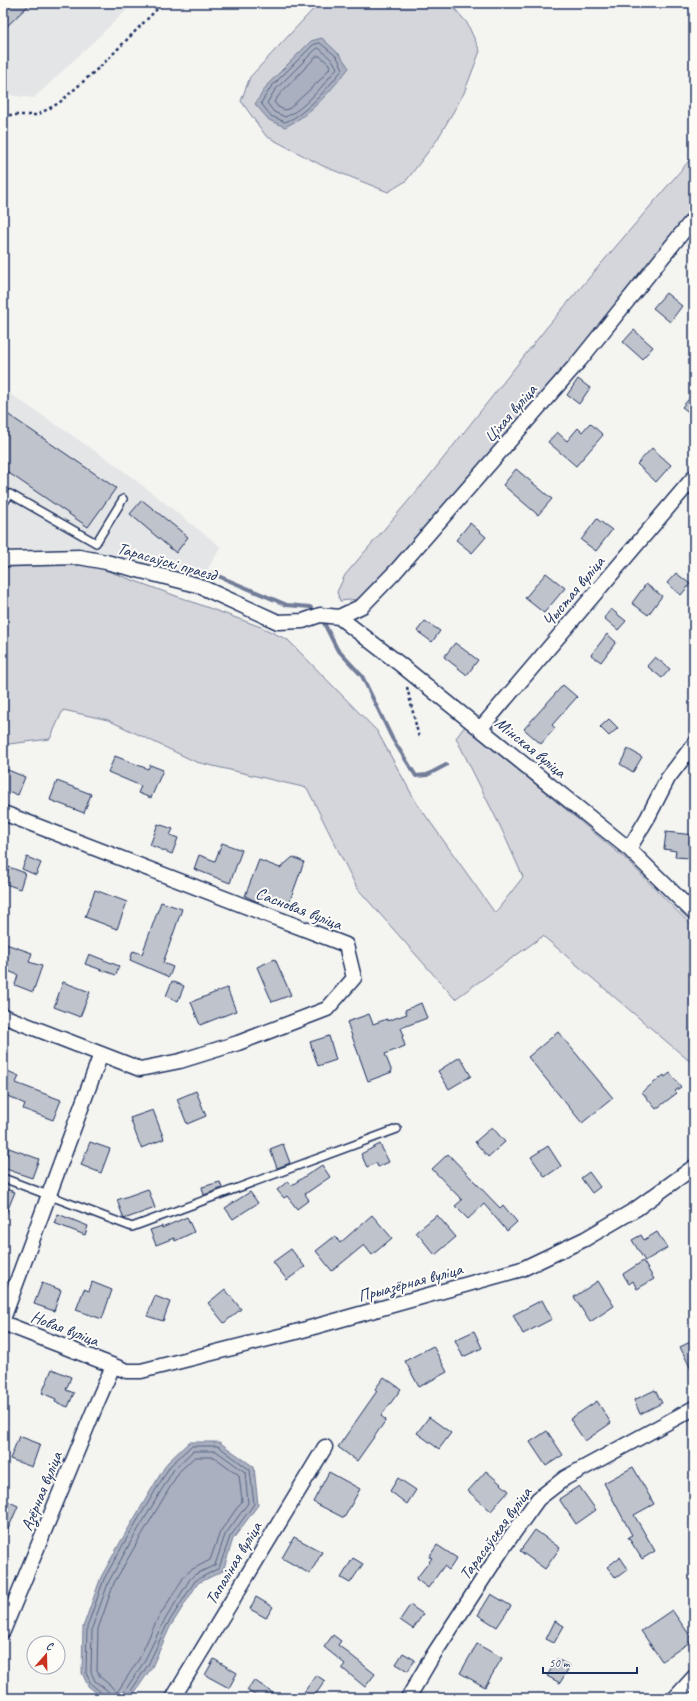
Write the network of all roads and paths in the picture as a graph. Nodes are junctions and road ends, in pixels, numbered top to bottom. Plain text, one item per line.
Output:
1 (163, 3) edge
2 (3, 114) edge
3 (694, 218) edge
4 (694, 477) edge
5 (123, 499) dead end
6 (3, 504) edge
7 (3, 559) edge
8 (339, 617) junction
9 (401, 665) junction
10 (480, 729) junction
11 (419, 738) dead end
12 (694, 744) edge
13 (6, 814) dead end
14 (629, 849) junction
15 (694, 913) edge
16 (3, 1016) edge
17 (102, 1054) junction
18 (397, 1129) dead end
19 (694, 1167) edge
20 (3, 1178) edge
21 (49, 1196) junction
22 (3, 1319) edge
23 (3, 1323) edge
24 (113, 1366) junction
25 (694, 1408) edge
26 (325, 1447) dead end
27 (4, 1623) edge
28 (694, 1677) edge
29 (173, 1698) edge
30 (408, 1698) edge
31 (676, 1698) edge

1 - 2 path
3 - 8 street, Ціхая вуліца
4 - 10 street, Чыстая вуліца
5 - 6 lane
7 - 8 street, Тарасаўскі праезд
8 - 9 street, Мінская вуліца
9 - 10 street, Мінская вуліца
9 - 11 path
10 - 14 street, Мінская вуліца
12 - 14 street
13 - 17 street, Сасновая вуліца
14 - 15 street, Мінская вуліца
16 - 17 street, Сасновая вуліца
17 - 21 street
18 - 21 lane
19 - 24 street, Прыазёрная вуліца
20 - 21 lane
21 - 22 street
23 - 24 street, Новая вуліца
24 - 27 street, Азёрная вуліца
25 - 30 street, Тарасаўская вуліца
26 - 29 street, Тапаліная вуліца
28 - 31 street

